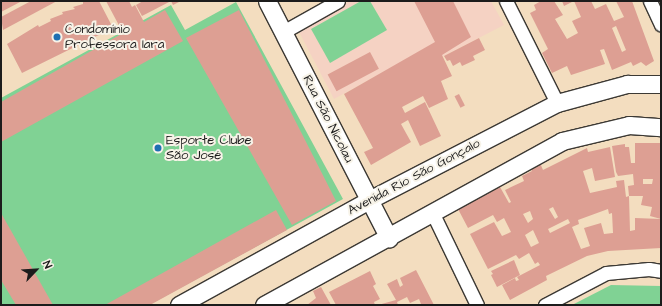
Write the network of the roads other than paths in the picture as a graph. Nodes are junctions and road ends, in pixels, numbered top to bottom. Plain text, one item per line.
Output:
1 (267, 1) edge
2 (338, 1) edge
3 (506, 1) edge
4 (650, 1) edge
5 (661, 25) edge
6 (283, 32) junction
7 (661, 84) edge
8 (557, 103) junction
9 (661, 127) edge
10 (369, 200) junction
11 (433, 214) junction
12 (389, 238) junction
13 (661, 271) edge
14 (286, 300) edge
15 (179, 305) edge
16 (264, 305) edge
17 (477, 305) edge
18 (545, 305) edge

1 - 6 street, Rua São Nicolau
2 - 6 street
3 - 8 street
4 - 5 street
6 - 10 street, Rua São Nicolau
7 - 8 street, Avenida Rio São Gonçalo
8 - 10 street, Avenida Rio São Gonçalo
9 - 11 street
10 - 12 street, Rua São Nicolau
10 - 15 street, Avenida Rio São Gonçalo
11 - 12 street
11 - 17 street
12 - 14 street
13 - 18 street
14 - 16 street

